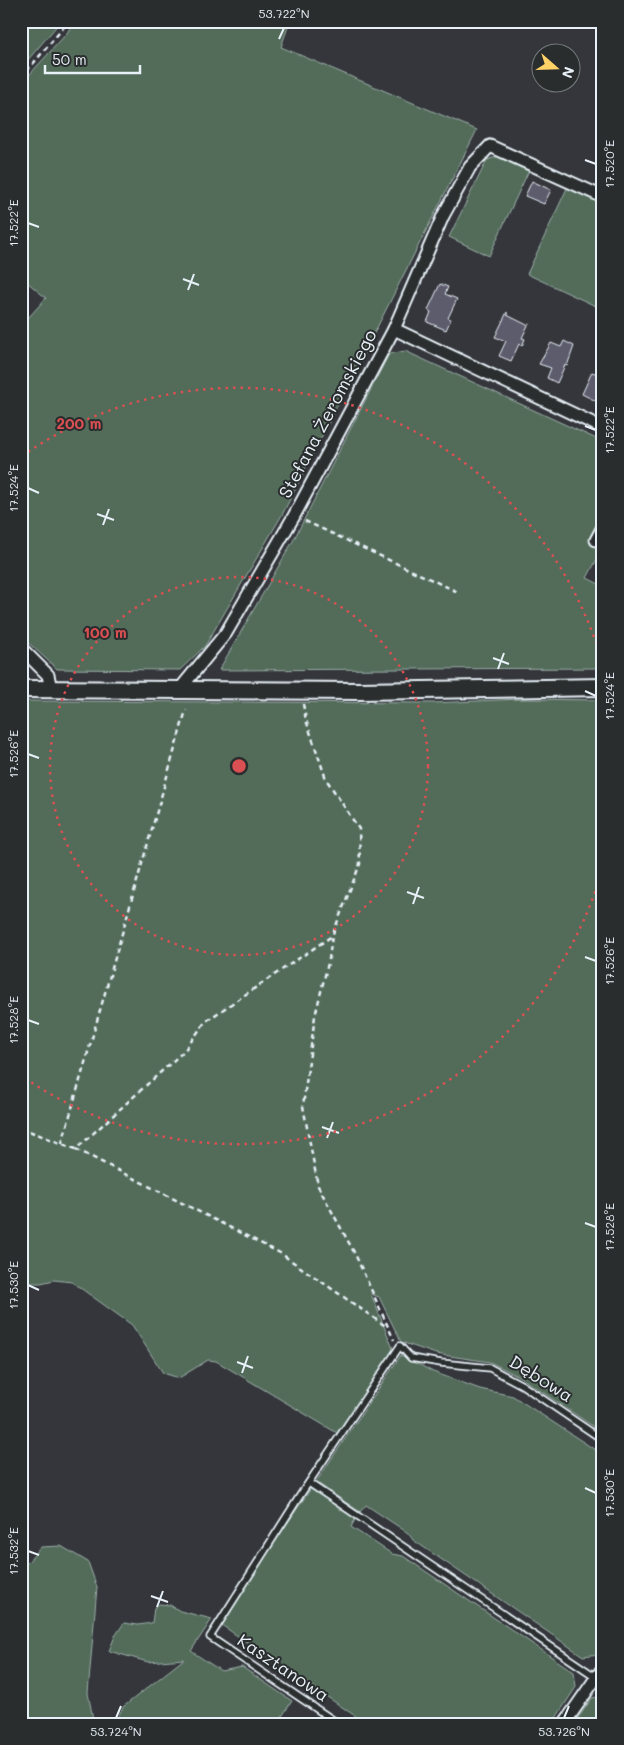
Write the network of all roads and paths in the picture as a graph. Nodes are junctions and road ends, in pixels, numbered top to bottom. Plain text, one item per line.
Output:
1 (69, 21) edge
2 (21, 78) edge
3 (603, 197) edge
4 (394, 329) junction
5 (603, 428) edge
6 (294, 516) junction
7 (603, 527) edge
8 (596, 540) dead end
9 (460, 593) dead end
10 (21, 648) edge
11 (603, 687) edge
12 (21, 689) edge
13 (51, 689) junction
14 (180, 689) junction
15 (300, 690) junction
16 (186, 710) dead end
17 (332, 936) junction
18 (21, 1128) edge
19 (62, 1143) junction
20 (76, 1149) junction
21 (387, 1327) junction
22 (400, 1346) junction
23 (603, 1440) edge
24 (309, 1483) junction
25 (601, 1676) edge
26 (339, 1724) edge
27 (564, 1724) edge

1 - 2 path
3 - 4 street, Stefana Żeromskiego
4 - 5 street, Stefana Żeromskiego
4 - 6 street, Stefana Żeromskiego
6 - 9 path, Stefana Żeromskiego
6 - 14 street, Stefana Żeromskiego
7 - 8 street
10 - 13 street
11 - 15 street
12 - 13 street
13 - 14 street
14 - 15 street
15 - 17 path
16 - 19 path
17 - 20 path
17 - 21 path
18 - 19 path
19 - 20 path
20 - 21 path
21 - 22 path
22 - 23 lane, Dębowa
22 - 24 lane
24 - 25 lane
24 - 26 lane, Kasztanowa
25 - 27 street

